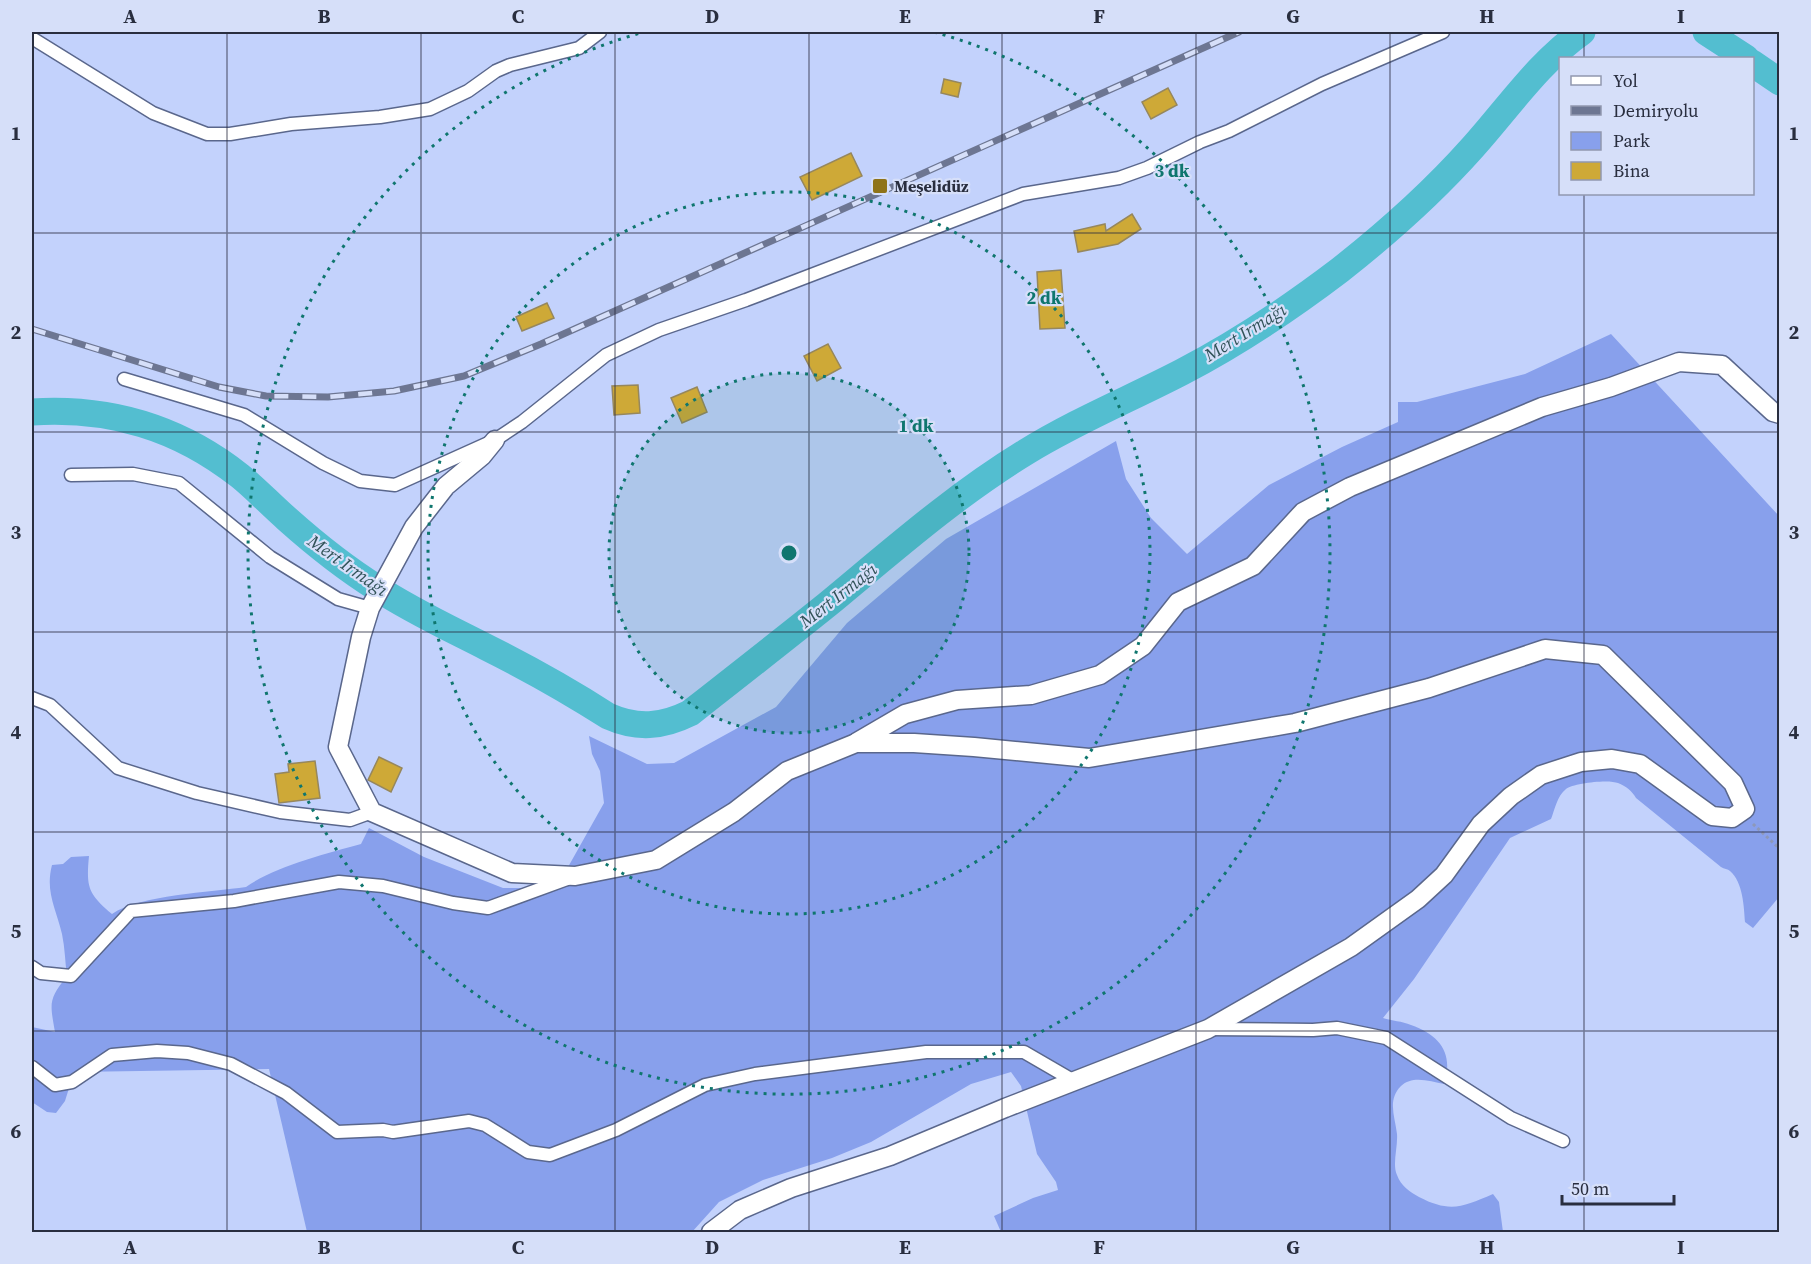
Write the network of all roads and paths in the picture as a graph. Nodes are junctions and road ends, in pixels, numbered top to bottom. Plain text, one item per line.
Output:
1 (600, 32) edge
2 (1443, 32) edge
3 (32, 38) edge
4 (124, 380) dead end
5 (1779, 414) edge
6 (495, 440) junction
7 (71, 475) dead end
8 (370, 608) junction
9 (32, 698) edge
10 (856, 743) junction
11 (1745, 809) junction
12 (372, 812) junction
13 (1779, 849) edge
14 (575, 876) junction
15 (32, 967) edge
16 (1208, 1029) junction
17 (32, 1066) edge
18 (1074, 1081) junction
19 (1563, 1141) dead end
20 (711, 1233) edge

1 - 3 street
2 - 6 street
4 - 6 street
5 - 10 street
6 - 8 street
7 - 8 street
8 - 12 street
9 - 12 street
10 - 11 street
10 - 14 street
11 - 13 path
11 - 16 street
12 - 14 street
14 - 15 street
16 - 18 street
16 - 19 street
17 - 18 street
18 - 20 street

